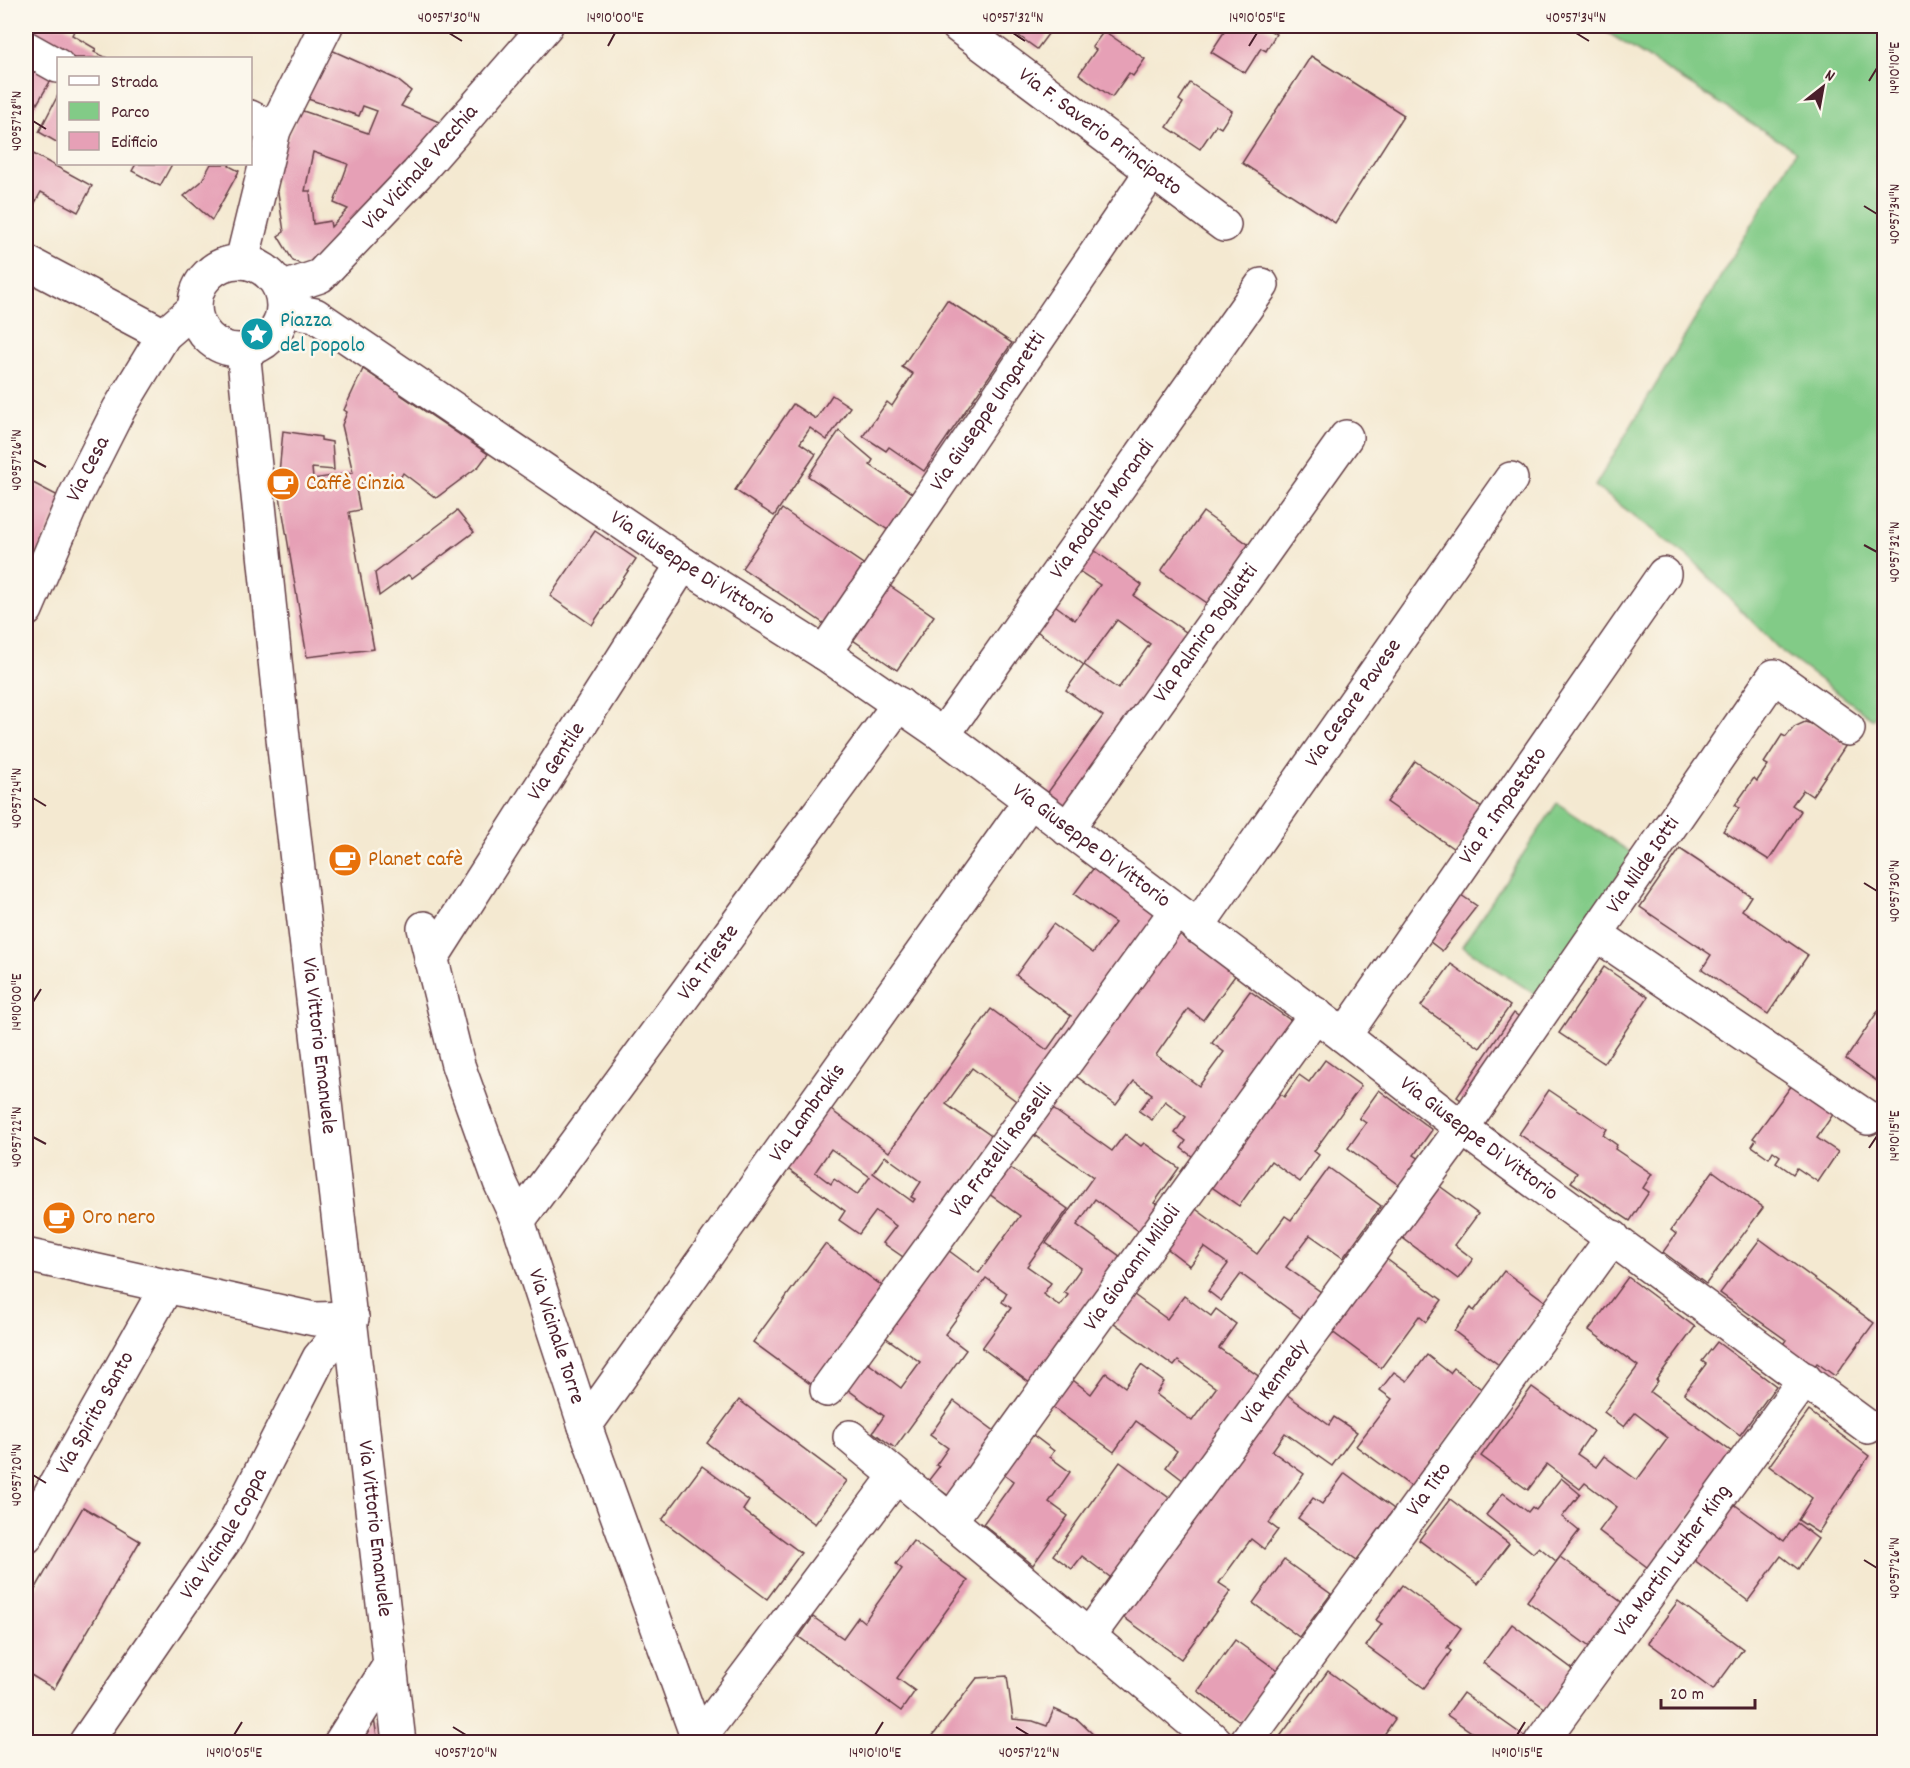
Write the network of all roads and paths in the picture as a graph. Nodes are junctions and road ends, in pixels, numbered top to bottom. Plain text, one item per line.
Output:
1 (326, 26) edge
2 (546, 26) edge
3 (965, 30) edge
4 (26, 48) edge
5 (57, 65) edge
6 (262, 123) edge
7 (1152, 171) junction
8 (1224, 225) dead end
9 (242, 261) junction
10 (26, 262) edge
11 (1262, 285) dead end
12 (283, 299) junction
13 (194, 309) junction
14 (165, 335) junction
15 (243, 350) junction
16 (1346, 437) dead end
17 (1511, 479) dead end
18 (682, 564) junction
19 (1664, 574) dead end
20 (26, 610) edge
21 (824, 653) junction
22 (899, 704) junction
23 (1848, 729) dead end
24 (943, 735) junction
25 (1030, 801) junction
26 (1067, 829) junction
27 (1187, 919) junction
28 (1596, 934) junction
29 (428, 943) joint
30 (1316, 1014) junction
31 (1344, 1036) junction
32 (1868, 1118) dead end
33 (1462, 1128) junction
34 (518, 1221) junction
35 (1613, 1237) junction
36 (26, 1255) edge
37 (166, 1288) junction
38 (352, 1318) junction
39 (1805, 1379) junction
40 (827, 1390) dead end
41 (585, 1426) junction
42 (1868, 1427) dead end
43 (850, 1437) dead end
44 (896, 1476) junction
45 (950, 1521) junction
46 (26, 1537) edge
47 (1088, 1637) junction
48 (391, 1663) junction
49 (699, 1742) edge
50 (86, 1743) edge
51 (341, 1743) edge
52 (399, 1743) edge
53 (1216, 1743) edge
54 (1246, 1743) edge
55 (1541, 1743) edge

1 - 6 street
2 - 12 street, Via Vicinale Vecchia
3 - 7 street, Via F. Saverio Principato
4 - 5 street
6 - 9 street
7 - 8 street, Via F. Saverio Principato
7 - 21 street, Via Giuseppe Ungaretti
9 - 12 street
9 - 13 street
10 - 14 street
11 - 24 street, Via Rodolfo Morandi
12 - 15 street
12 - 18 street, Via Giuseppe Di Vittorio
13 - 14 street, Via Cesa
13 - 15 street
14 - 20 street, Via Cesa
15 - 38 street, Via Vittorio Emanuele
16 - 26 street, Via Palmiro Togliatti
17 - 27 street, Via Cesare Pavese
18 - 21 street, Via Giuseppe Di Vittorio
18 - 29 street, Via Gentile
19 - 31 street, Via P. Impastato
21 - 22 street, Via Giuseppe Di Vittorio
22 - 24 street, Via Giuseppe Di Vittorio
22 - 34 street, Via Trieste
23 - 28 street, Via Nilde Iotti
24 - 25 street, Via Giuseppe Di Vittorio
25 - 26 street, Via Giuseppe Di Vittorio
25 - 41 street, Via Lambrakis
26 - 27 street, Via Giuseppe Di Vittorio
27 - 30 street, Via Giuseppe Di Vittorio
27 - 40 street, Via Fratelli Rosselli
28 - 32 street
28 - 33 street, Via Nilde Iotti
29 - 34 street, Via Vicinale Torre
30 - 31 street, Via Giuseppe Di Vittorio
30 - 45 street, Via Giovanni Milioli
31 - 33 street, Via Giuseppe Di Vittorio
33 - 35 street, Via Giuseppe Di Vittorio
33 - 47 street, Via Kennedy
34 - 41 street, Via Vicinale Torre
35 - 39 street, Via Giuseppe Di Vittorio
35 - 54 street, Via Tito
36 - 37 street
37 - 38 street
37 - 46 street, Via Spirito Santo
38 - 48 street, Via Vittorio Emanuele
38 - 50 street, Via Vicinale Coppa
39 - 42 street, Via Giuseppe Di Vittorio
39 - 55 street, Via Martin Luther King
41 - 49 street, Via Vicinale Torre
43 - 44 street
44 - 45 street
44 - 49 street
45 - 47 street
47 - 53 street
48 - 51 street
48 - 52 street, Via Vittorio Emanuele

